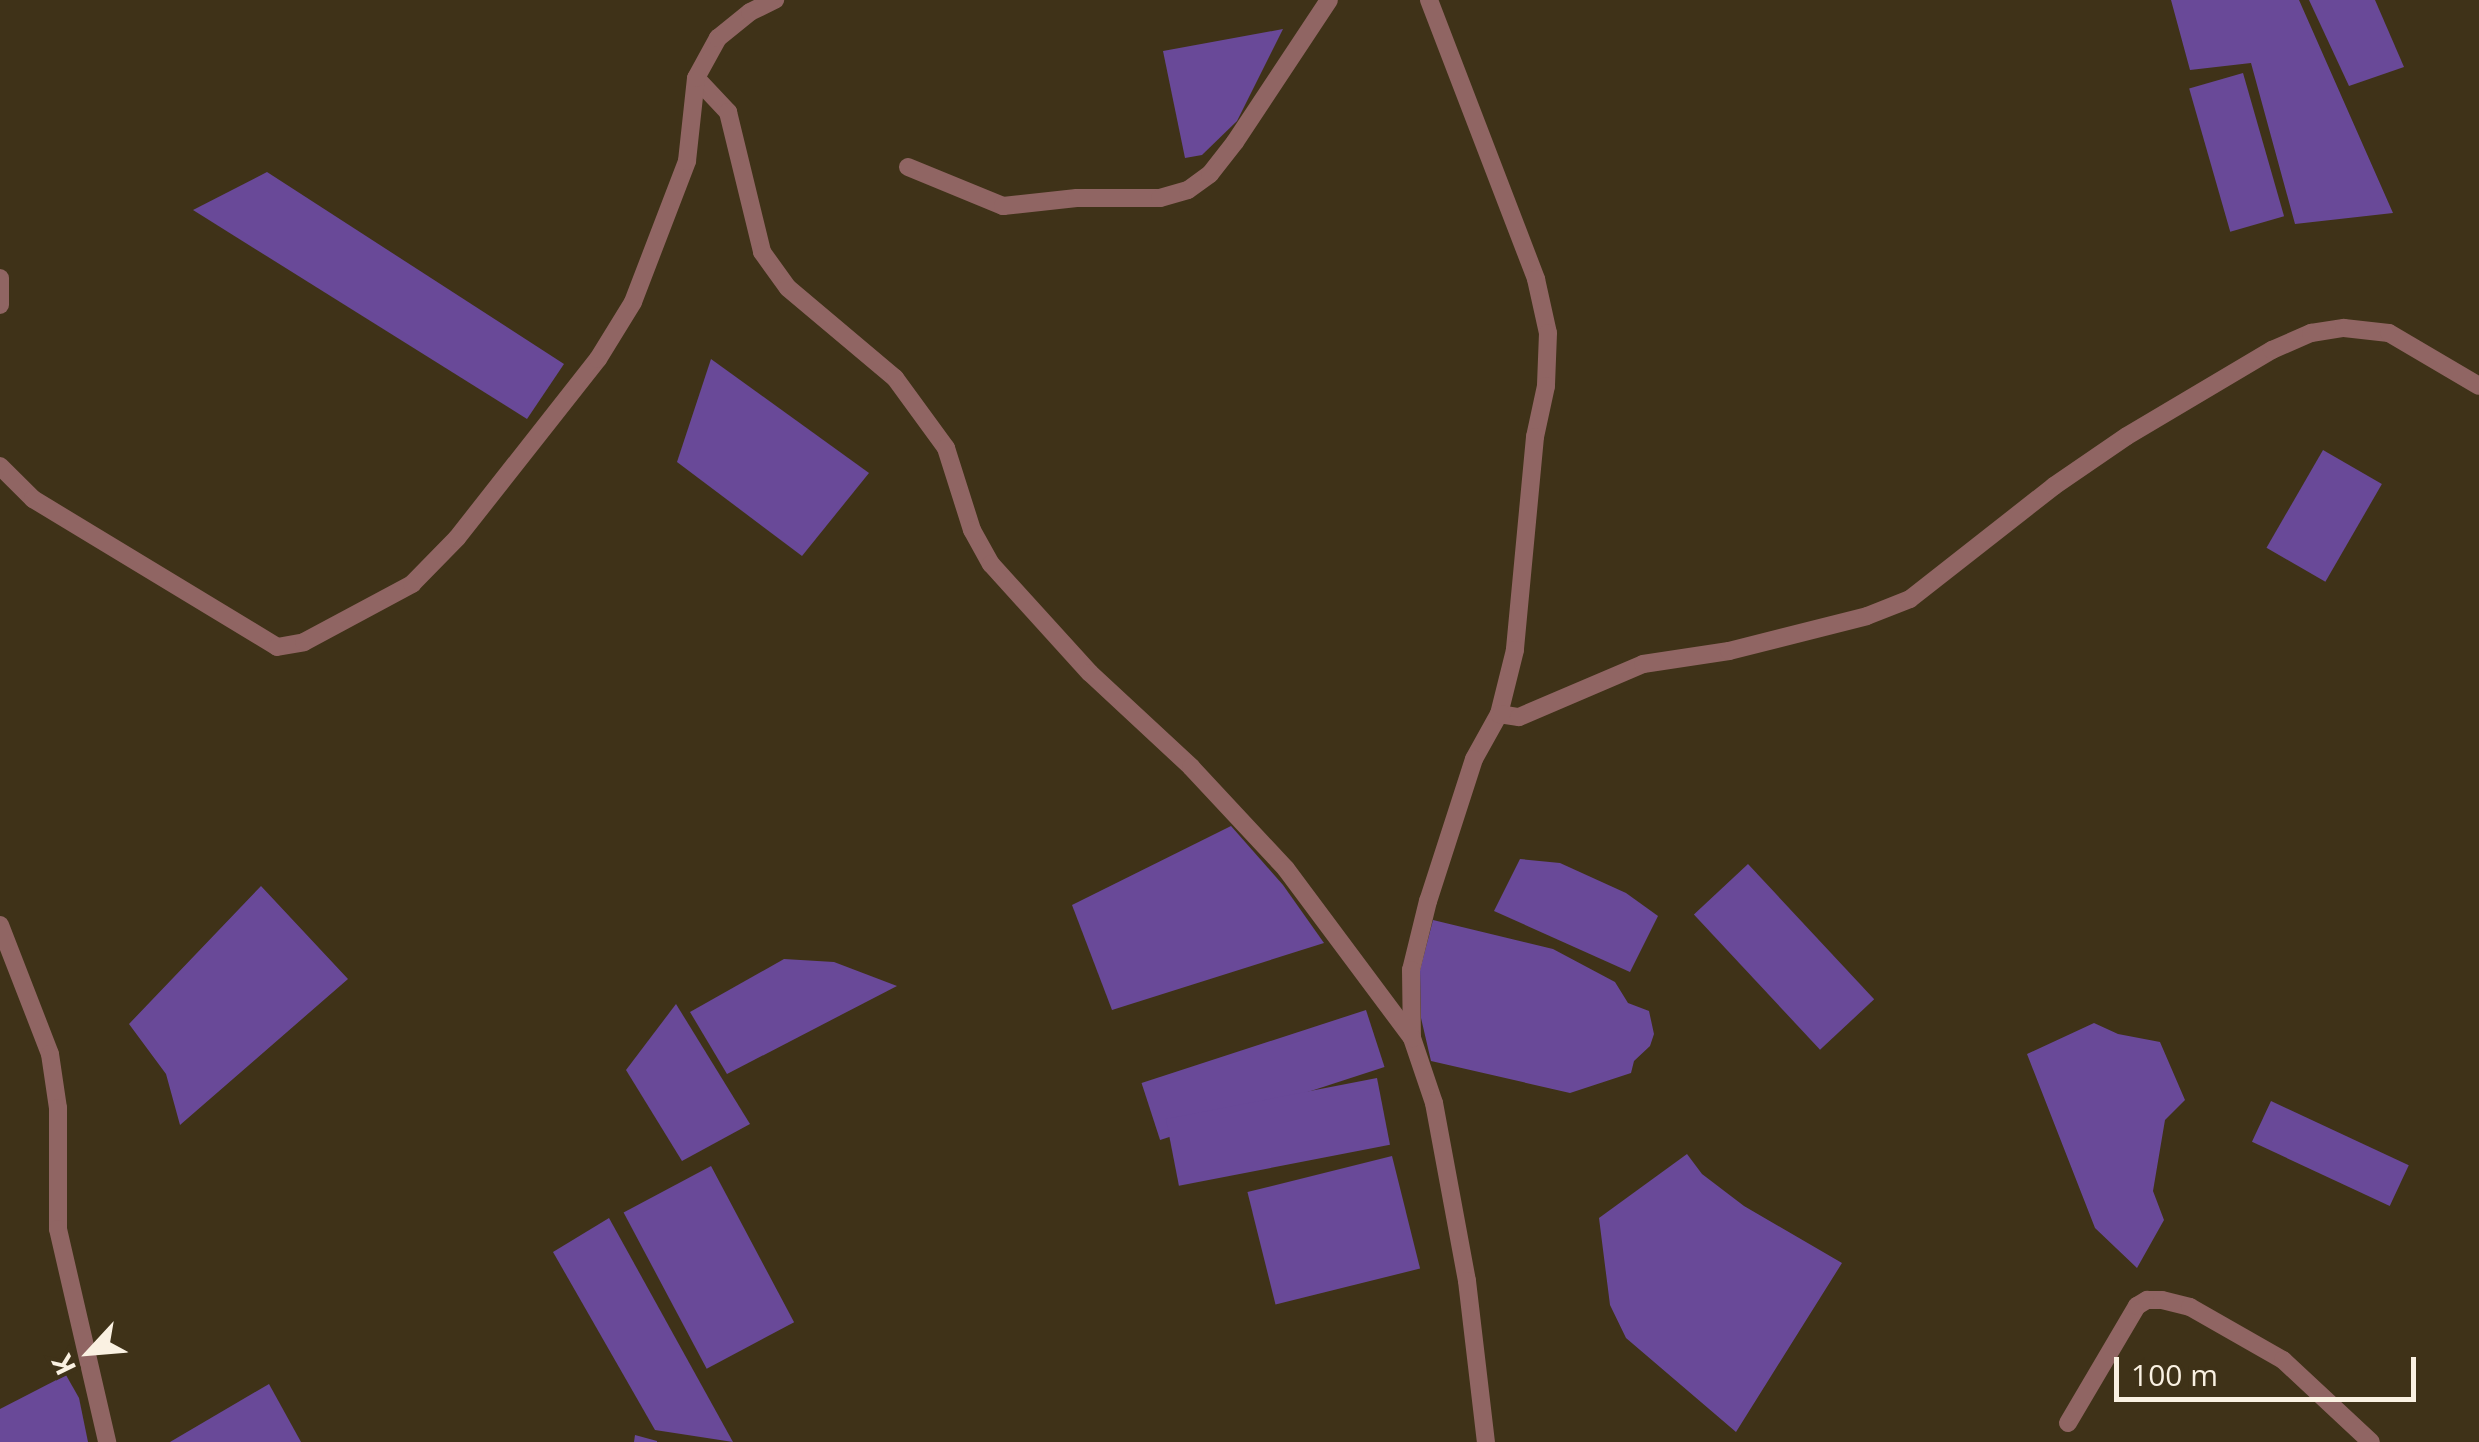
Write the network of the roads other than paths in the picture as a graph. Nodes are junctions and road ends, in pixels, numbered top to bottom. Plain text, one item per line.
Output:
1 (776, 0) edge
2 (1328, 0) edge
3 (1429, 0) edge
4 (696, 78) junction
5 (908, 167) dead end
6 (0, 278) edge
7 (0, 304) edge
8 (2479, 386) edge
9 (0, 466) edge
10 (1499, 714) junction
11 (0, 926) edge
12 (1412, 1038) junction
13 (2068, 1423) dead end
14 (107, 1442) edge
15 (1486, 1442) edge
16 (2371, 1442) edge

1 - 4 street
2 - 5 street
3 - 10 street
4 - 9 street
4 - 12 street
6 - 7 street
8 - 10 street
10 - 12 street
11 - 14 street
12 - 15 street
13 - 16 street

